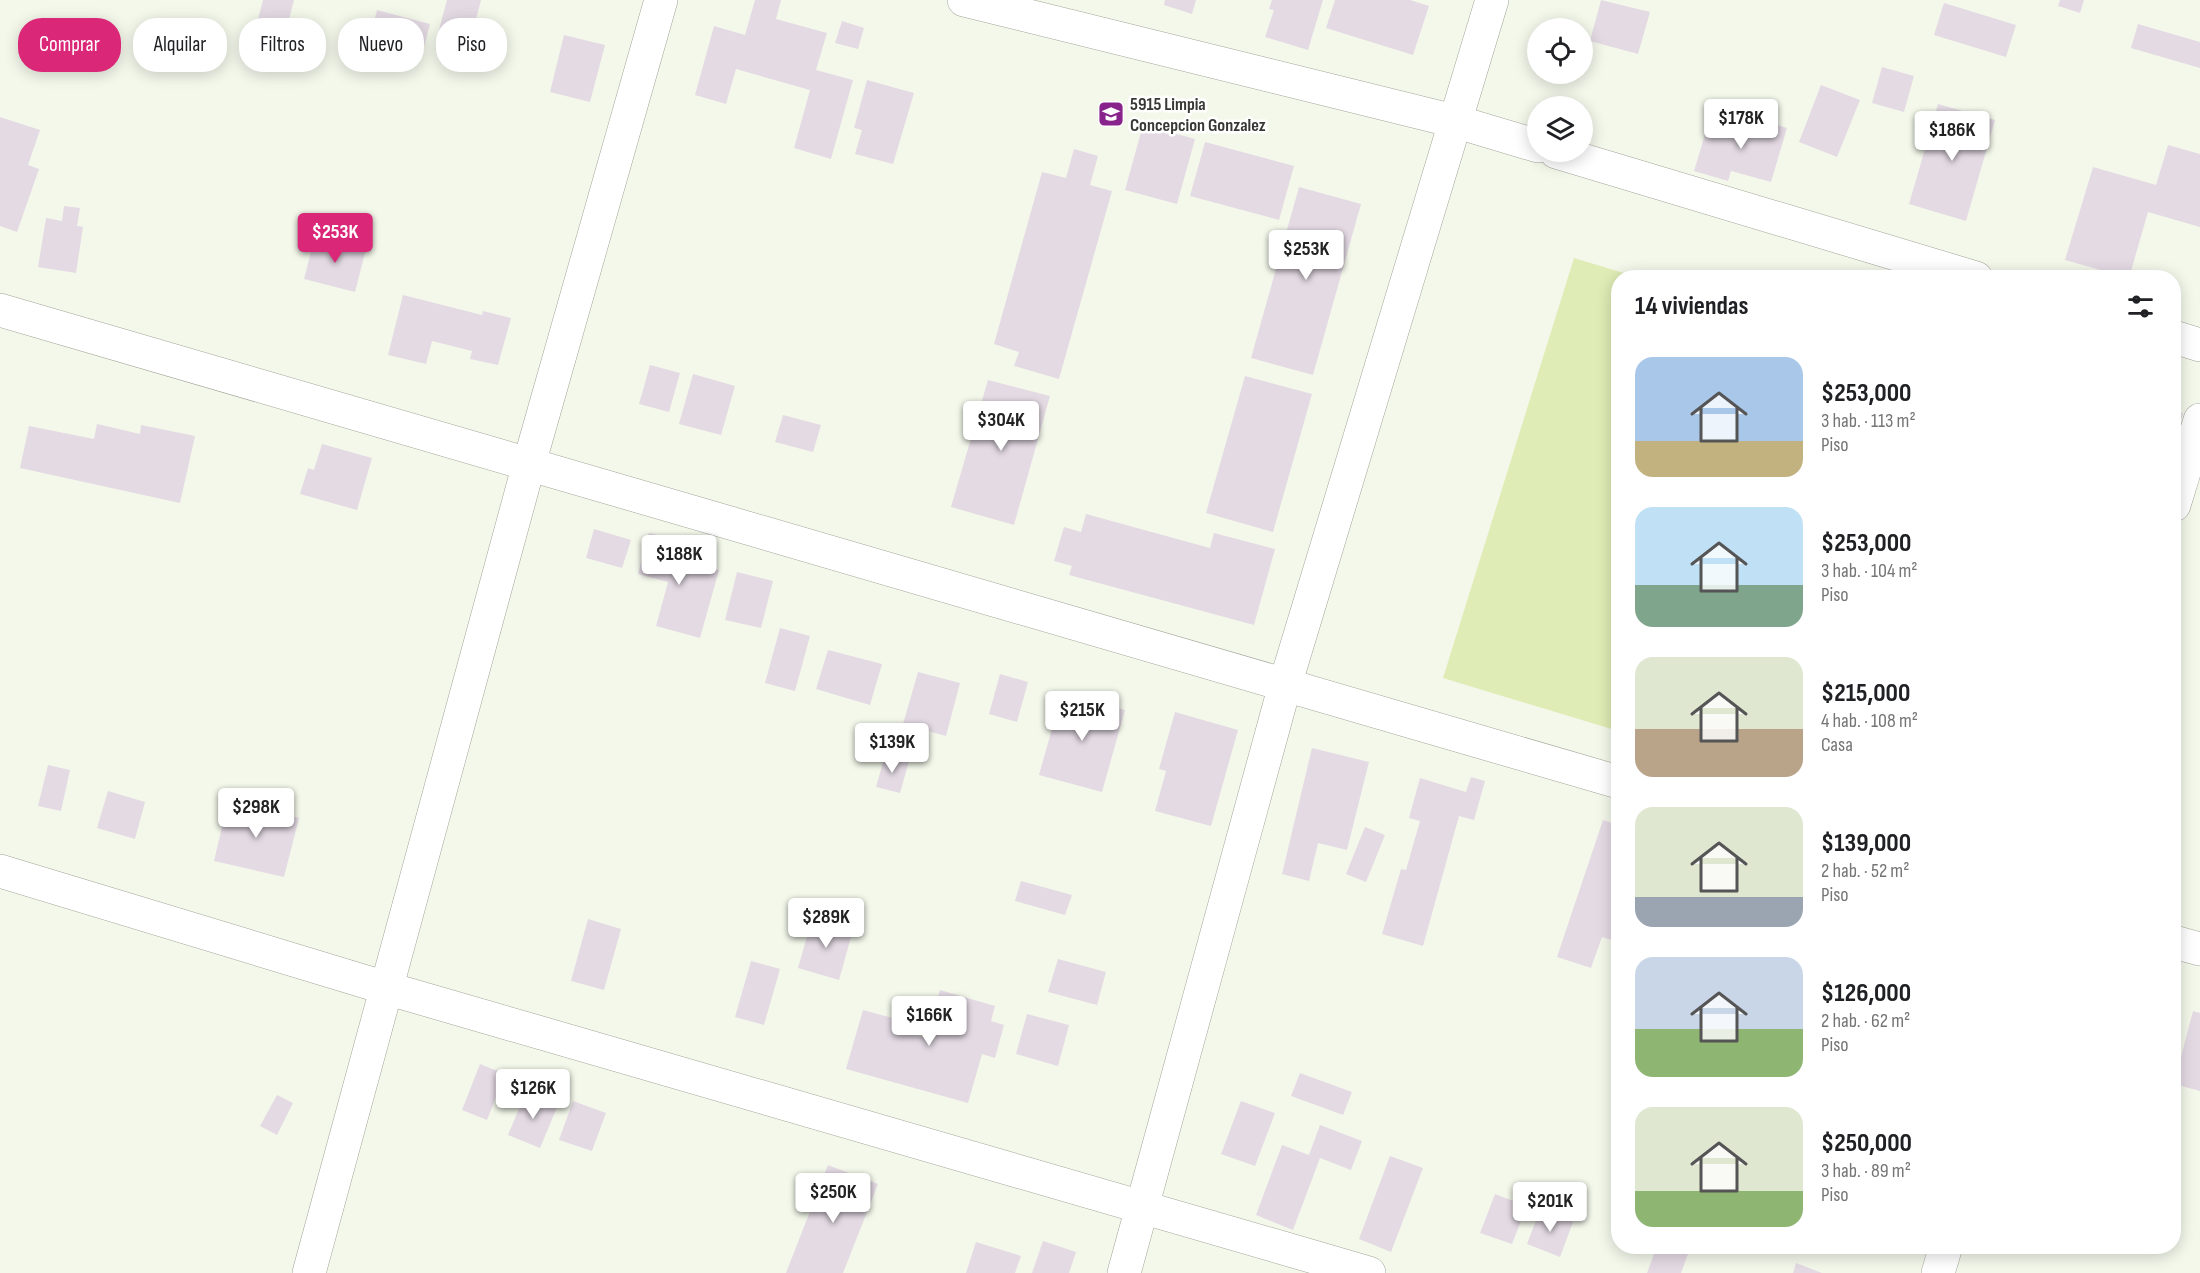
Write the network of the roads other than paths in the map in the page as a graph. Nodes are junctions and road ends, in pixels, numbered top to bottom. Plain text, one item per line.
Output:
1 (661, 0) edge
2 (964, 0) edge
3 (1492, 0) edge
4 (1454, 121) junction
5 (1527, 143) edge
6 (1589, 162) edge
7 (1949, 270) edge
8 (0, 310) edge
9 (2181, 339) edge
10 (2200, 345) edge
11 (2200, 420) edge
12 (529, 464) junction
13 (2181, 482) edge
14 (1285, 685) junction
15 (1611, 780) edge
16 (0, 871) edge
17 (2181, 944) edge
18 (2200, 949) edge
19 (386, 988) junction
20 (1143, 1208) junction
21 (1944, 1254) edge
22 (309, 1273) edge
23 (1124, 1273) edge
24 (1369, 1273) edge
25 (1938, 1273) edge

1 - 12 street
2 - 4 street
3 - 4 street
4 - 5 street
4 - 14 street
6 - 7 street
8 - 12 street
9 - 10 street
11 - 13 street
12 - 14 street
12 - 19 street
14 - 15 street
14 - 20 street
16 - 19 street
17 - 18 street
19 - 20 street
19 - 22 street
20 - 23 street
20 - 24 street
21 - 25 street

